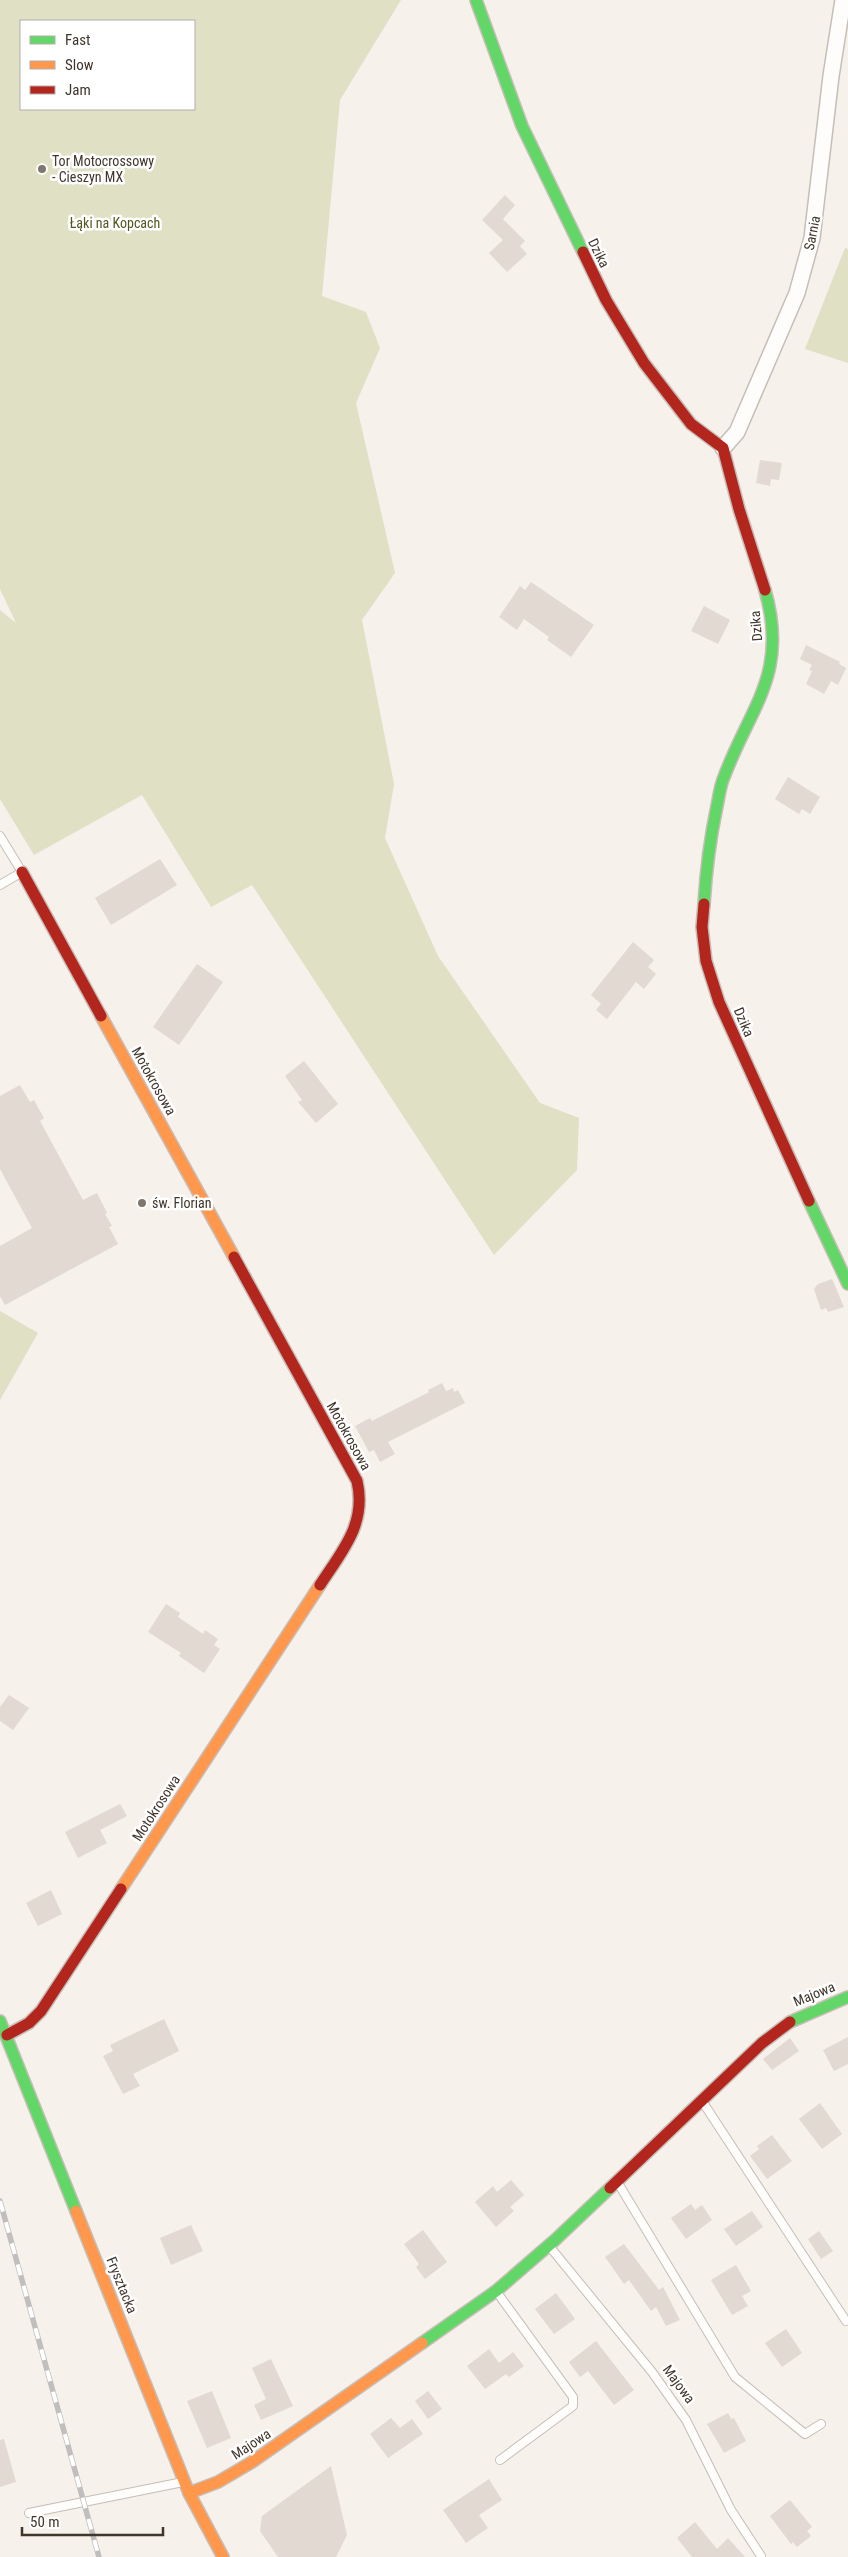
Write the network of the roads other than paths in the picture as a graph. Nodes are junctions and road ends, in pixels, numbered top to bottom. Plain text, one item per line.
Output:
1 (476, 0) edge
2 (843, 0) edge
3 (723, 448) junction
4 (0, 836) edge
5 (22, 872) junction
6 (0, 884) edge
7 (848, 1284) edge
8 (848, 1997) edge
9 (0, 2021) edge
10 (7, 2035) junction
11 (701, 2100) junction
12 (618, 2182) junction
13 (549, 2246) junction
14 (496, 2291) junction
15 (846, 2321) dead end
16 (821, 2424) dead end
17 (500, 2460) dead end
18 (184, 2481) junction
19 (189, 2493) junction
20 (30, 2513) dead end
21 (761, 2556) edge
22 (223, 2557) edge

1 - 3 street, Dzika
2 - 3 street, Sarnia
3 - 7 street, Dzika
4 - 5 lane
5 - 6 lane
5 - 10 street, Motokrosowa
8 - 11 street, Majowa
9 - 10 street, Frysztacka
10 - 18 street, Frysztacka
11 - 12 street, Majowa
11 - 15 lane
12 - 13 street, Majowa
12 - 16 lane
13 - 14 street, Majowa
13 - 21 lane, Majowa
14 - 17 lane
14 - 19 street, Majowa
18 - 19 street, Frysztacka
18 - 20 lane
19 - 22 street, Frysztacka

